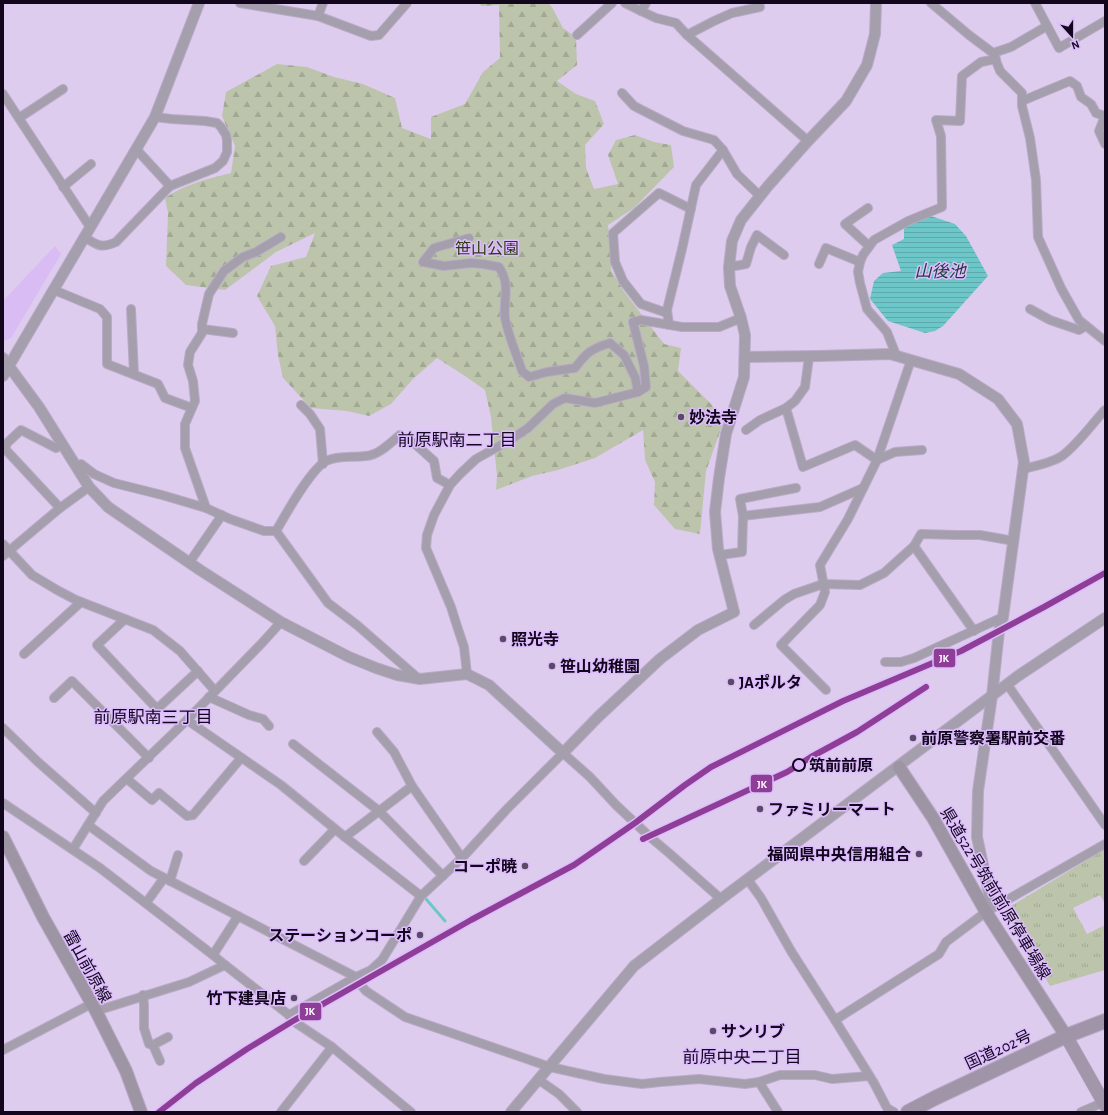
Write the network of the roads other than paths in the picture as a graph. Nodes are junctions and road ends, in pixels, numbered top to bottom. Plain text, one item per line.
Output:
1 (199, 3) edge
2 (240, 3) edge
3 (323, 3) edge
4 (408, 3) edge
5 (612, 3) edge
6 (626, 3) edge
7 (646, 3) edge
8 (759, 3) edge
9 (876, 3) edge
10 (931, 3) edge
11 (1035, 3) edge
12 (252, 4) edge
13 (640, 12) junction
14 (318, 16) junction
15 (1105, 21) edge
16 (1047, 26) junction
17 (577, 35) dead end
18 (687, 35) junction
19 (995, 56) junction
20 (63, 88) dead end
21 (622, 93) dead end
22 (3, 94) edge
23 (1022, 101) junction
24 (1105, 116) edge
25 (155, 117) junction
26 (19, 118) junction
27 (808, 141) junction
28 (1105, 144) edge
29 (136, 149) junction
30 (723, 150) junction
31 (91, 164) dead end
32 (170, 186) junction
33 (63, 187) junction
34 (760, 196) junction
35 (690, 208) junction
36 (868, 208) dead end
37 (90, 227) junction
38 (84, 237) junction
39 (281, 237) dead end
40 (469, 238) dead end
41 (869, 246) junction
42 (784, 256) dead end
43 (860, 262) junction
44 (819, 264) dead end
45 (729, 267) junction
46 (54, 290) junction
47 (130, 309) dead end
48 (1030, 309) dead end
49 (667, 313) junction
50 (741, 318) junction
51 (669, 326) junction
52 (1086, 326) junction
53 (202, 329) junction
54 (233, 333) dead end
55 (1105, 341) edge
56 (896, 355) junction
57 (745, 356) junction
58 (809, 356) junction
59 (3, 358) edge
60 (911, 360) junction
61 (9, 366) junction
62 (134, 374) junction
63 (3, 376) edge
64 (638, 392) junction
65 (301, 406) dead end
66 (192, 408) junction
67 (786, 408) junction
68 (1105, 410) edge
69 (746, 430) dead end
70 (62, 444) junction
71 (922, 450) dead end
72 (877, 460) junction
73 (323, 464) junction
74 (76, 467) junction
75 (1023, 469) junction
76 (450, 485) junction
77 (89, 487) junction
78 (796, 488) dead end
79 (863, 488) junction
80 (60, 508) junction
81 (206, 508) junction
82 (222, 515) junction
83 (743, 516) junction
84 (276, 531) junction
85 (1014, 541) junction
86 (3, 544) edge
87 (914, 546) junction
88 (6, 554) edge
89 (720, 555) junction
90 (189, 563) junction
91 (823, 584) junction
92 (81, 602) junction
93 (1003, 617) junction
94 (1105, 618) edge
95 (124, 619) junction
96 (281, 622) junction
97 (754, 625) dead end
98 (974, 631) junction
99 (24, 654) dead end
100 (885, 662) dead end
101 (198, 671) junction
102 (467, 674) junction
103 (420, 679) junction
104 (1007, 684) junction
105 (826, 690) dead end
106 (212, 694) junction
107 (992, 696) junction
108 (54, 698) dead end
109 (187, 720) junction
110 (269, 726) dead end
111 (3, 728) edge
112 (377, 732) dead end
113 (293, 744) dead end
114 (563, 753) junction
115 (149, 758) junction
116 (241, 758) junction
117 (899, 767) junction
118 (127, 779) junction
119 (412, 786) junction
120 (3, 803) edge
121 (379, 811) junction
122 (96, 813) junction
123 (88, 825) junction
124 (1105, 825) edge
125 (335, 829) junction
126 (3, 837) edge
127 (345, 837) junction
128 (1105, 844) edge
129 (73, 849) junction
130 (178, 855) dead end
131 (462, 858) junction
132 (304, 861) dead end
133 (442, 876) junction
134 (167, 879) junction
135 (748, 880) junction
136 (421, 896) junction
137 (721, 899) junction
138 (146, 904) junction
139 (986, 912) junction
140 (238, 916) junction
141 (213, 955) junction
142 (225, 965) junction
143 (356, 976) junction
144 (143, 995) junction
145 (93, 1007) junction
146 (289, 1016) junction
147 (835, 1020) junction
148 (1105, 1021) edge
149 (1066, 1036) junction
150 (168, 1037) dead end
151 (153, 1045) junction
152 (332, 1047) junction
153 (3, 1050) edge
154 (160, 1061) dead end
155 (550, 1067) junction
156 (869, 1076) junction
157 (539, 1080) junction
158 (759, 1082) junction
159 (1104, 1104) edge
160 (141, 1112) edge
161 (281, 1112) edge
162 (411, 1112) edge
163 (511, 1112) edge
164 (577, 1112) edge
165 (778, 1112) edge
166 (894, 1112) edge
167 (908, 1112) edge
168 (1081, 1112) edge

1 - 25 street
2 - 12 street
3 - 14 street
4 - 14 street
5 - 17 street
6 - 13 street
7 - 13 street
8 - 18 street
9 - 27 street
10 - 19 street
11 - 16 street
12 - 14 street
13 - 18 street
15 - 16 street
16 - 19 street
18 - 27 street
19 - 23 street
19 - 41 street
20 - 26 street
21 - 30 street
22 - 26 street
23 - 24 street
23 - 52 street
24 - 28 street
25 - 29 street
25 - 32 street
26 - 33 street
27 - 34 street
29 - 32 street
29 - 37 street
30 - 34 street
30 - 35 street
31 - 33 street
32 - 38 street
33 - 37 street
34 - 45 street
35 - 49 street
35 - 49 street
36 - 41 street
37 - 38 street
38 - 46 street
39 - 53 street
40 - 64 street
41 - 43 street
42 - 45 street
43 - 44 street
43 - 56 street
45 - 50 street
46 - 61 street
46 - 62 street
47 - 62 street
48 - 52 street
49 - 51 street
50 - 51 street
50 - 57 street
51 - 64 street
52 - 55 street
53 - 54 street
53 - 66 street
56 - 58 street
56 - 60 street
57 - 58 street
57 - 89 street
58 - 67 street
59 - 61 street
60 - 72 street
60 - 75 street
61 - 63 street
61 - 70 street
62 - 66 street
64 - 76 street
65 - 73 street
66 - 81 street
67 - 69 street
67 - 72 street
68 - 75 street
70 - 74 street
70 - 80 street
71 - 72 street
72 - 79 street
73 - 76 street
73 - 84 street
74 - 77 street
74 - 81 street
75 - 85 street
76 - 102 street
77 - 80 street
77 - 90 street
78 - 83 street
79 - 83 street
79 - 91 street
80 - 88 street
81 - 82 street
82 - 84 street
82 - 90 street
83 - 89 street
84 - 103 street
85 - 87 street
85 - 93 street
86 - 88 street
87 - 91 street
87 - 98 street
88 - 92 street
89 - 114 street
90 - 96 street
91 - 97 street
91 - 105 street
92 - 95 street
92 - 99 street
93 - 98 street
93 - 107 street
94 - 104 street
95 - 101 street
95 - 101 street
96 - 103 street
96 - 106 street
98 - 100 street
101 - 106 street
102 - 103 street
102 - 114 street
104 - 107 street
104 - 124 street
106 - 109 street
106 - 110 street
107 - 117 street
107 - 139 street
108 - 115 street
109 - 115 street
109 - 116 street
111 - 122 street
112 - 119 street
113 - 121 street
114 - 131 street
114 - 137 street
115 - 118 street
116 - 118 street
116 - 125 street
117 - 135 street
117 - 139 main road, 県道522号筑前前原停車場線
118 - 122 street
119 - 121 street
119 - 131 street
120 - 129 street
121 - 127 street
121 - 133 street
122 - 123 street
123 - 129 street
123 - 134 street
125 - 127 street
125 - 132 street
126 - 145 main road, 雷山前原線
127 - 136 street
128 - 139 street
129 - 138 street
130 - 134 street
131 - 133 street
133 - 136 street
134 - 138 street
134 - 140 street
135 - 137 street
135 - 147 street
136 - 143 street
137 - 155 street
138 - 141 street
139 - 147 street
139 - 149 main road, 県道522号筑前前原停車場線
140 - 141 street
140 - 143 street
141 - 142 street
142 - 144 street
142 - 146 street
143 - 146 street
143 - 155 street
144 - 145 street
144 - 151 street
145 - 153 street
145 - 160 main road, 雷山前原線
146 - 152 street
147 - 156 street
148 - 149 highway, 国道202号
149 - 159 main road
149 - 167 highway, 国道202号
150 - 151 street
151 - 154 street
152 - 161 street
152 - 162 street
155 - 157 street
155 - 158 street
156 - 158 street
156 - 166 street
157 - 163 street
157 - 164 street
158 - 165 street
159 - 168 street

